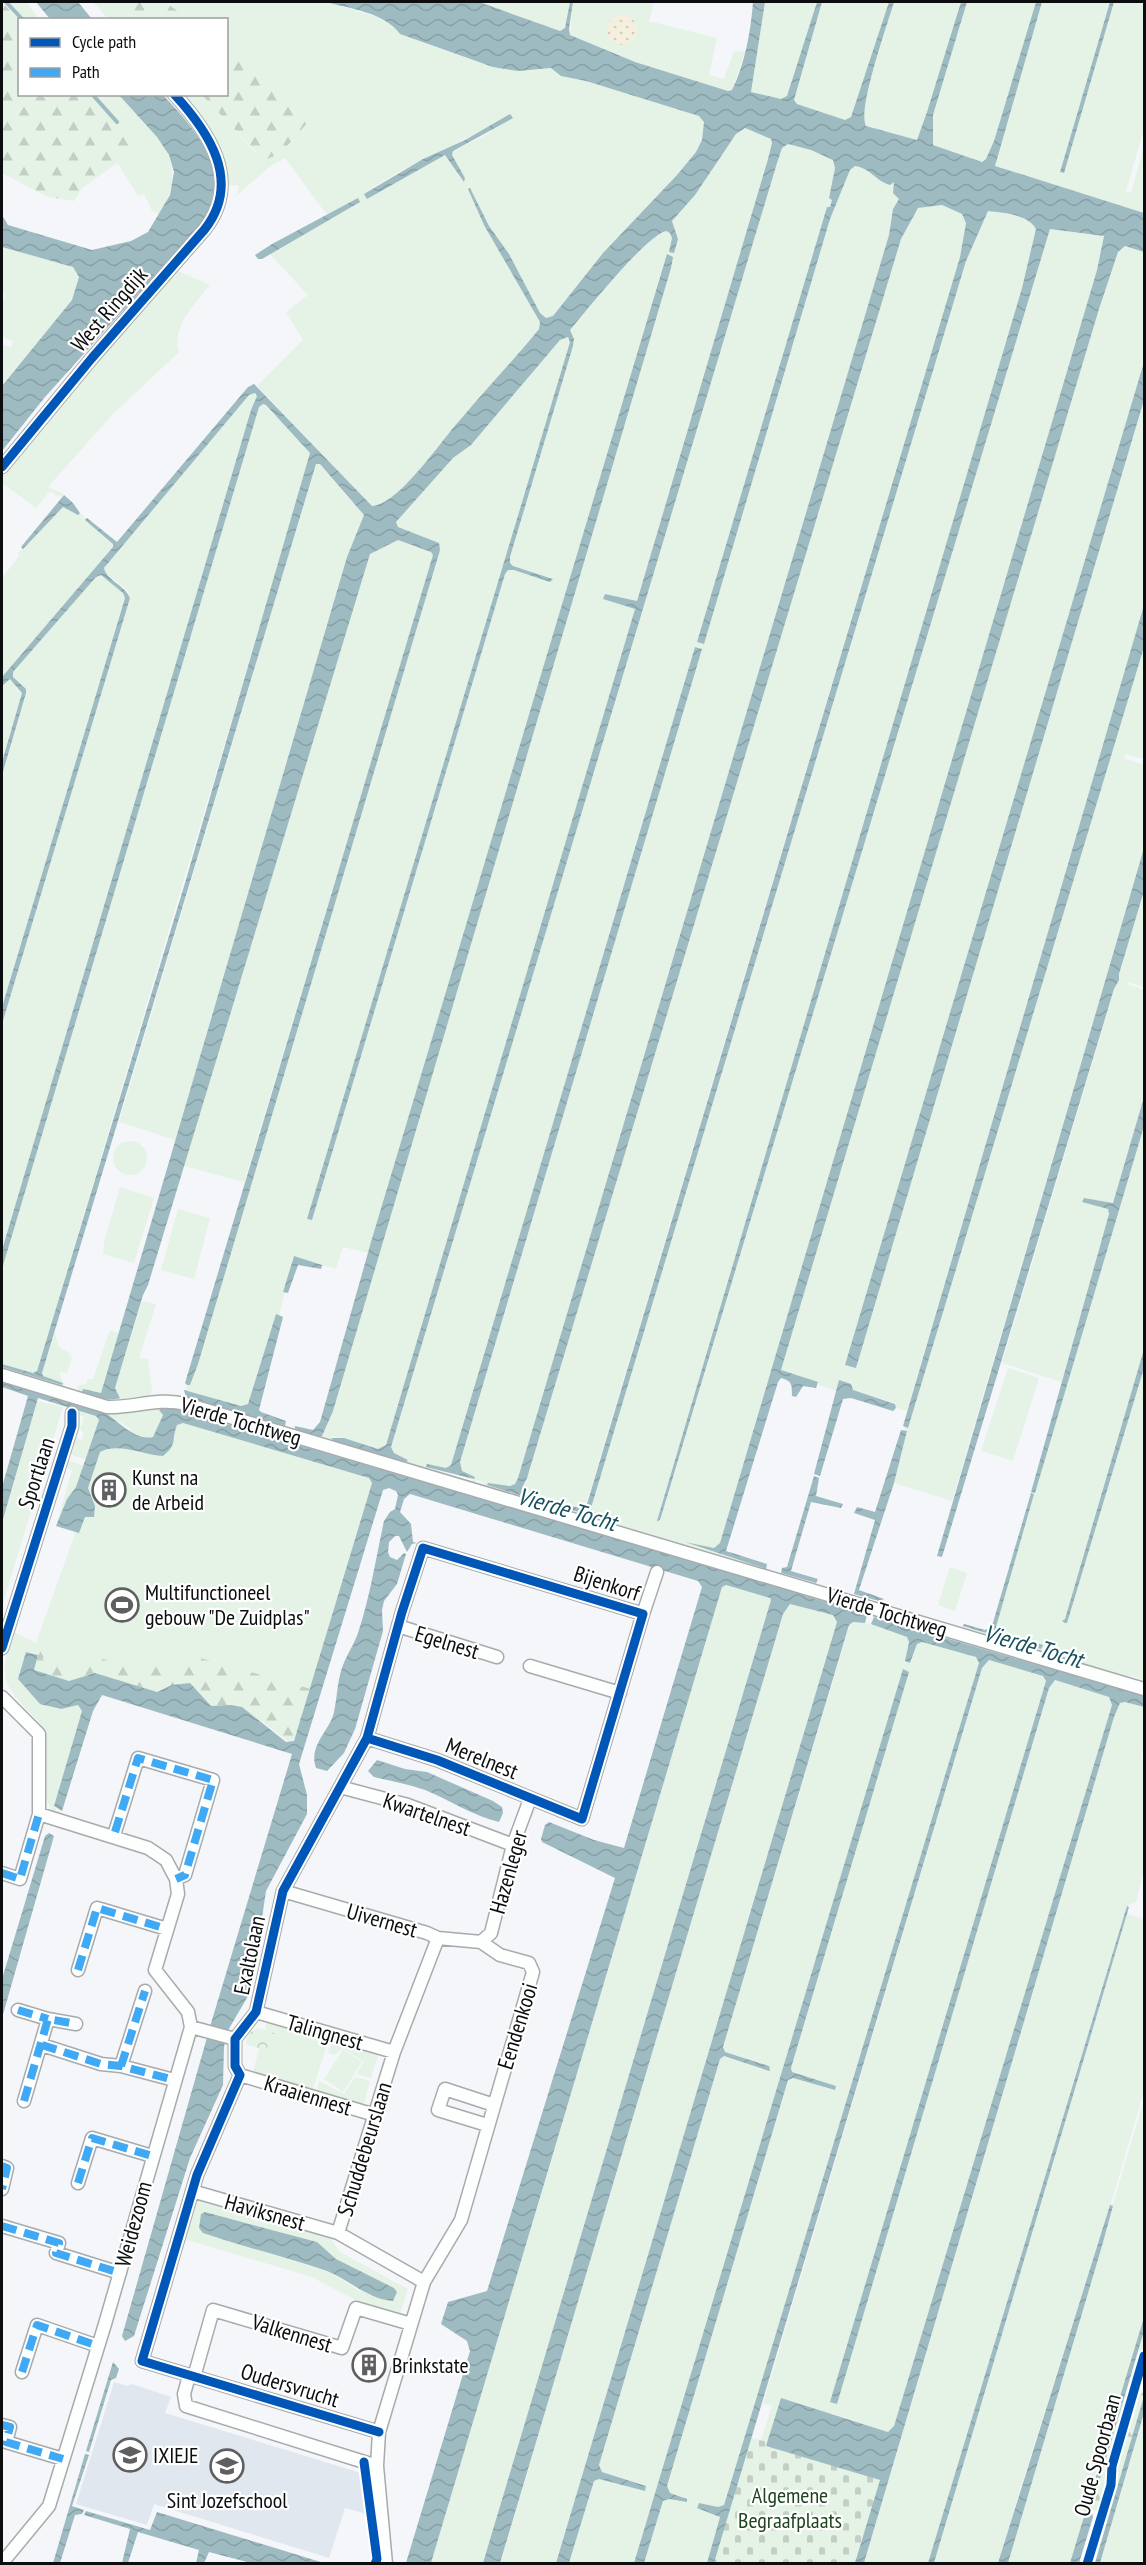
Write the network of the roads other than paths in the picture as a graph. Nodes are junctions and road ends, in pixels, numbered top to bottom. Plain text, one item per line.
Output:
1 (176, 96) edge
2 (2, 467) edge
3 (2, 1375) edge
4 (72, 1413) dead end
5 (423, 1548) joint
6 (657, 1572) dead end
7 (644, 1614) junction
8 (398, 1626) junction
9 (2, 1648) edge
10 (497, 1657) dead end
11 (530, 1666) dead end
12 (1144, 1689) edge
13 (620, 1694) junction
14 (2, 1696) edge
15 (367, 1738) junction
16 (339, 1787) junction
17 (530, 1799) junction
18 (39, 1814) junction
19 (582, 1820) joint
20 (115, 1832) dead end
21 (513, 1845) junction
22 (2, 1874) edge
23 (176, 1879) junction
24 (283, 1891) junction
25 (167, 1929) junction
26 (438, 1938) junction
27 (481, 1942) junction
28 (78, 1970) dead end
29 (144, 1991) dead end
30 (18, 2010) dead end
31 (256, 2012) junction
32 (48, 2019) junction
33 (76, 2024) dead end
34 (191, 2027) junction
35 (232, 2038) junction
36 (42, 2045) junction
37 (394, 2052) junction
38 (121, 2066) junction
39 (240, 2075) junction
40 (174, 2080) junction
41 (24, 2101) dead end
42 (494, 2105) junction
43 (375, 2115) junction
44 (487, 2125) junction
45 (152, 2156) junction
46 (2, 2166) edge
47 (78, 2183) dead end
48 (2, 2189) edge
49 (192, 2191) junction
50 (2, 2226) edge
51 (338, 2233) junction
52 (120, 2273) junction
53 (424, 2282) junction
54 (411, 2324) junction
55 (98, 2346) junction
56 (22, 2372) dead end
57 (192, 2376) junction
58 (2, 2425) edge
59 (379, 2432) junction
60 (63, 2459) junction
61 (376, 2466) junction
62 (2, 2563) edge
63 (386, 2564) edge

1 - 2 street, West Ringdijk
3 - 12 street, Vierde Tochtweg
4 - 9 street, Sportlaan
5 - 7 street, Bijenkorf
5 - 8 street, Exaltolaan
6 - 7 street, Bijenkorf
7 - 13 street, Bijenkorf
8 - 10 street, Egelnest
8 - 15 street, Exaltolaan
11 - 13 street
13 - 19 street, Bijenkorf
14 - 18 street
15 - 16 street, Exaltolaan
15 - 17 street, Merelnest
16 - 21 street, Kwartelnest
16 - 24 street, Exaltolaan
17 - 19 street, Merelnest
17 - 21 street, Hazenleger
18 - 22 street
18 - 23 street
20 - 23 street
21 - 27 street, Hazenleger
23 - 25 street
24 - 26 street, Uivernest
24 - 31 street, Exaltolaan
25 - 28 street
25 - 34 street
26 - 27 street, Uivernest
26 - 37 street, Schuddebeurslaan
27 - 42 street, Eendenkooi
29 - 38 street
30 - 32 street
31 - 35 street, Exaltolaan
31 - 37 street, Talingnest
32 - 33 street
32 - 36 street
34 - 35 street
34 - 40 street, Weidezoom
35 - 39 street
36 - 38 street
36 - 41 street
37 - 43 street, Schuddebeurslaan
38 - 40 street
39 - 43 street, Kraaiennest
39 - 49 street
40 - 45 street, Weidezoom
42 - 44 street, Eendenkooi
42 - 44 street
43 - 51 street, Schuddebeurslaan
44 - 53 street, Eendenkooi
45 - 47 street
45 - 52 street, Weidezoom
46 - 48 street
49 - 51 street, Haviksnest
49 - 57 street
50 - 52 street
51 - 53 street, Schuddebeurslaan
52 - 55 street, Weidezoom
53 - 54 street
54 - 57 street, Valkennest
54 - 59 street
55 - 56 street
55 - 60 street, Weidezoom
57 - 59 street, Oudersvrucht
57 - 61 street
58 - 60 street
59 - 61 street
60 - 62 street, Weidezoom
61 - 63 street

